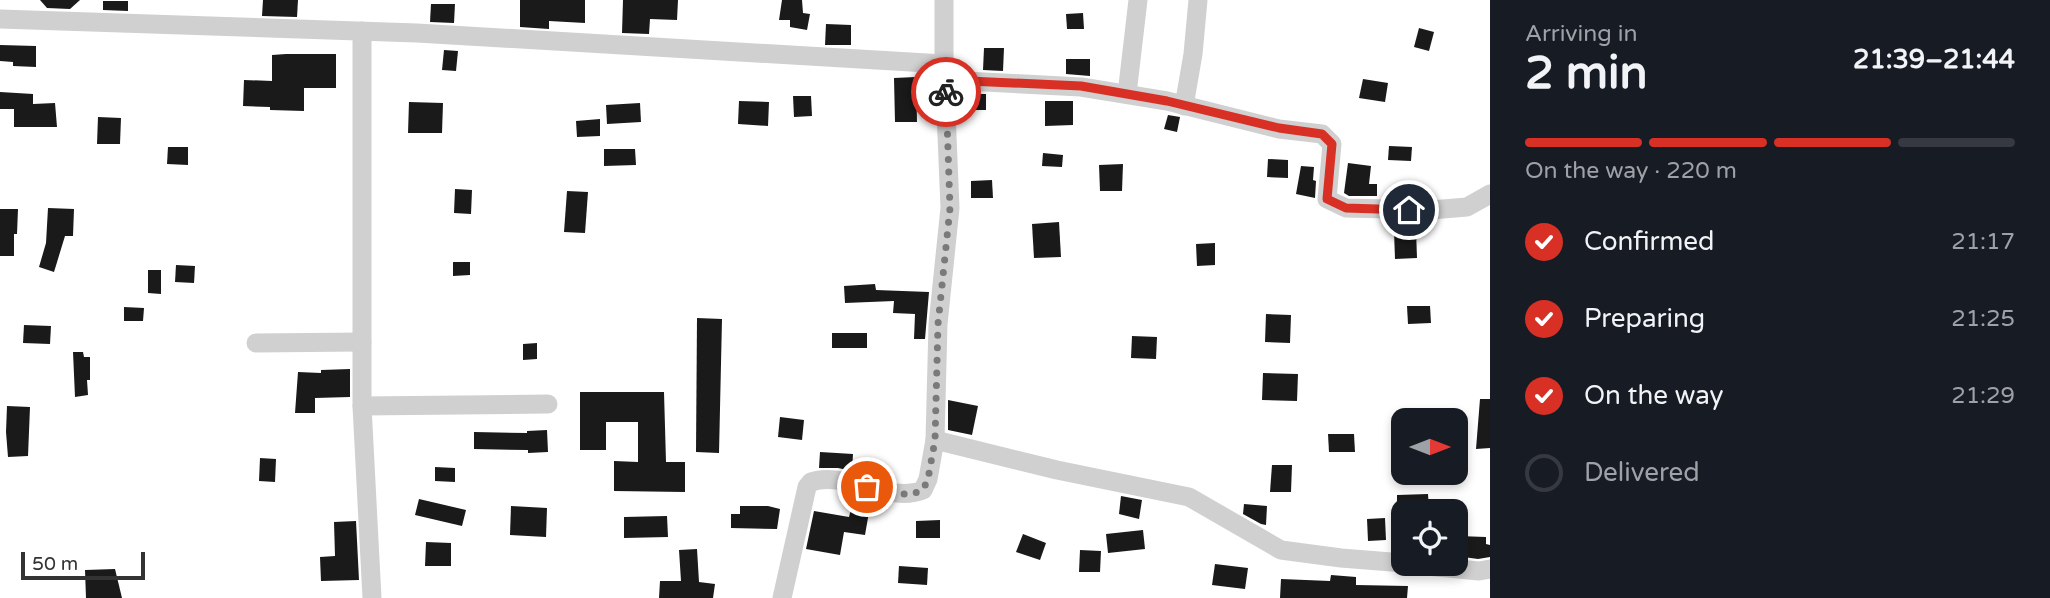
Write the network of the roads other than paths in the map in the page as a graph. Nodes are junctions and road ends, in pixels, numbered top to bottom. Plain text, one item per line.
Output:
1 (944, 0) edge
2 (1139, 0) edge
3 (1198, 0) edge
4 (0, 19) edge
5 (362, 31) junction
6 (945, 72) junction
7 (1127, 94) junction
8 (1184, 106) junction
9 (1490, 194) edge
10 (362, 342) junction
11 (256, 343) dead end
12 (548, 404) dead end
13 (362, 406) junction
14 (935, 440) junction
15 (1391, 562) edge
16 (1490, 569) edge
17 (1468, 570) edge
18 (372, 598) edge
19 (782, 598) edge

1 - 6 street
2 - 7 street
3 - 8 street
4 - 5 street
5 - 6 street
5 - 10 street
6 - 7 street
6 - 14 street
7 - 8 street
8 - 9 street
10 - 11 street
10 - 13 street
12 - 13 street
13 - 18 street
14 - 15 street
14 - 19 street
16 - 17 street

